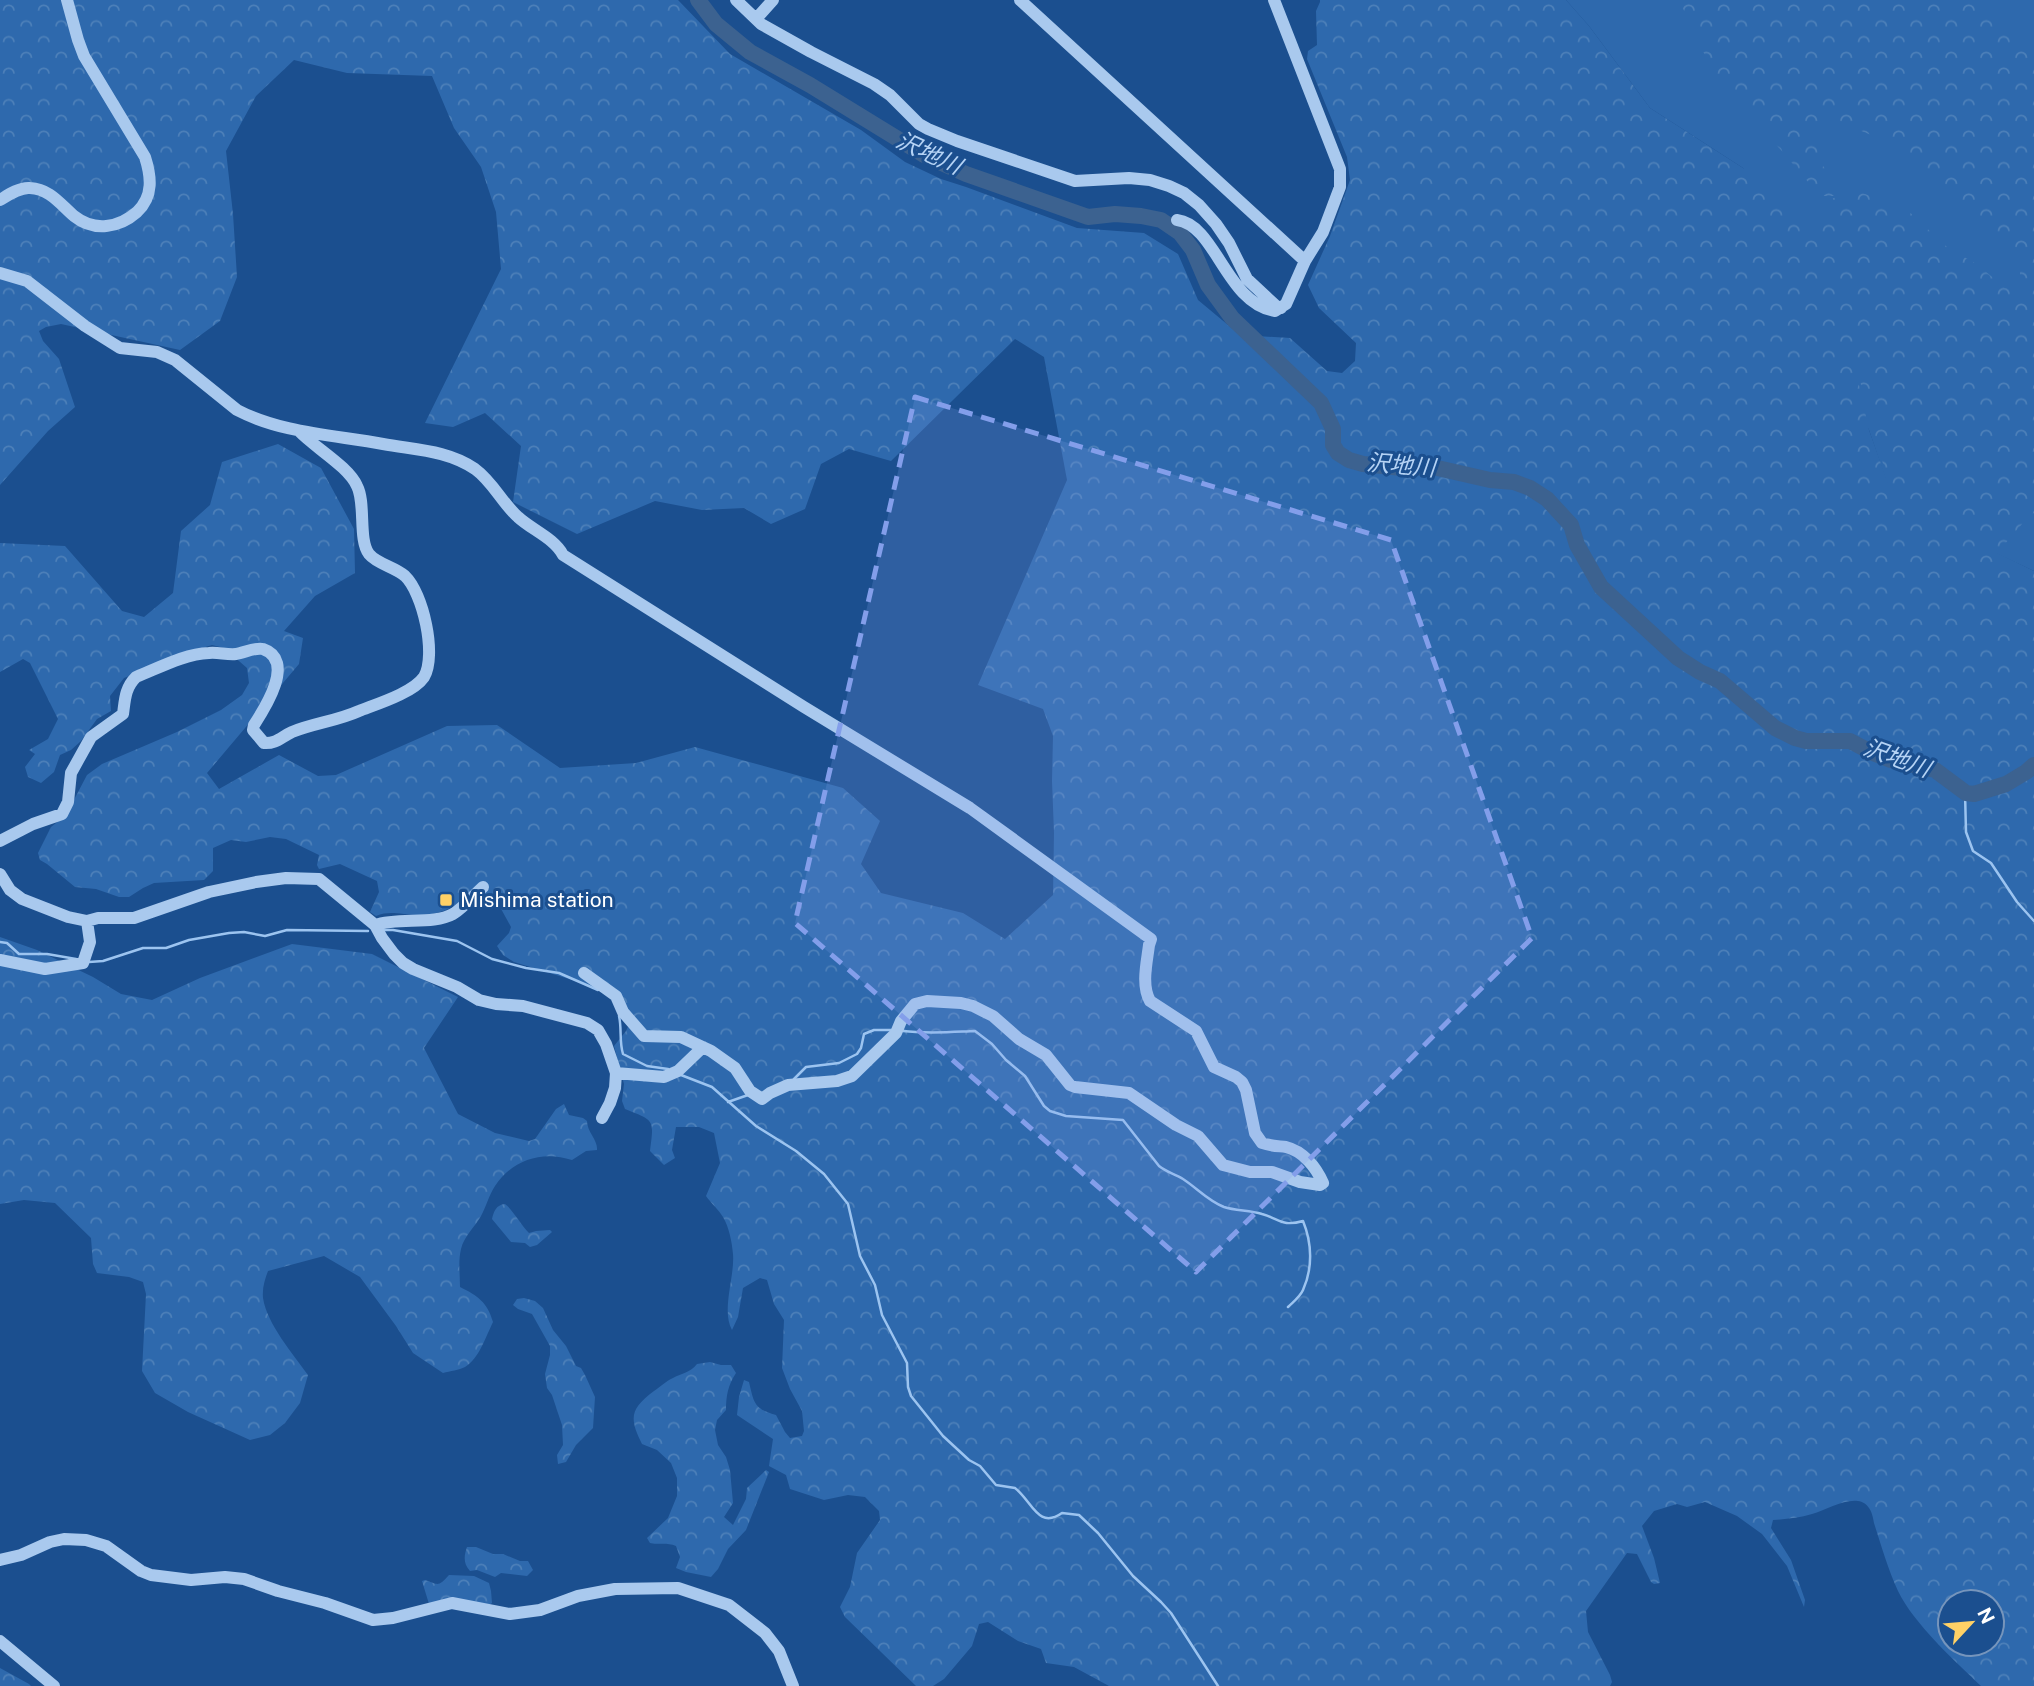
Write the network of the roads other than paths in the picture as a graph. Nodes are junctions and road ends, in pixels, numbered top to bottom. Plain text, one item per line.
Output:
1 (68, 0) edge
2 (736, 0) edge
3 (773, 0) edge
4 (1020, 0) edge
5 (1274, 0) edge
6 (756, 19) junction
7 (0, 200) edge
8 (1177, 220) dead end
9 (1305, 261) junction
10 (0, 273) edge
11 (1281, 308) junction
12 (299, 431) junction
13 (0, 841) edge
14 (0, 874) edge
15 (482, 887) dead end
16 (87, 920) junction
17 (375, 925) junction
18 (0, 960) edge
19 (584, 973) dead end
20 (703, 1047) junction
21 (616, 1073) junction
22 (602, 1118) dead end
23 (0, 1560) edge
24 (0, 1641) edge
25 (54, 1686) edge
26 (793, 1686) edge

1 - 7 street
2 - 6 street
3 - 6 street
4 - 9 street
5 - 9 street
6 - 11 street
8 - 11 street
9 - 11 street
10 - 12 street
12 - 13 street
12 - 20 street
14 - 16 street
15 - 17 street
16 - 17 street
16 - 18 street
17 - 21 street
19 - 20 street
20 - 21 street
21 - 22 street
23 - 26 street
24 - 25 street

